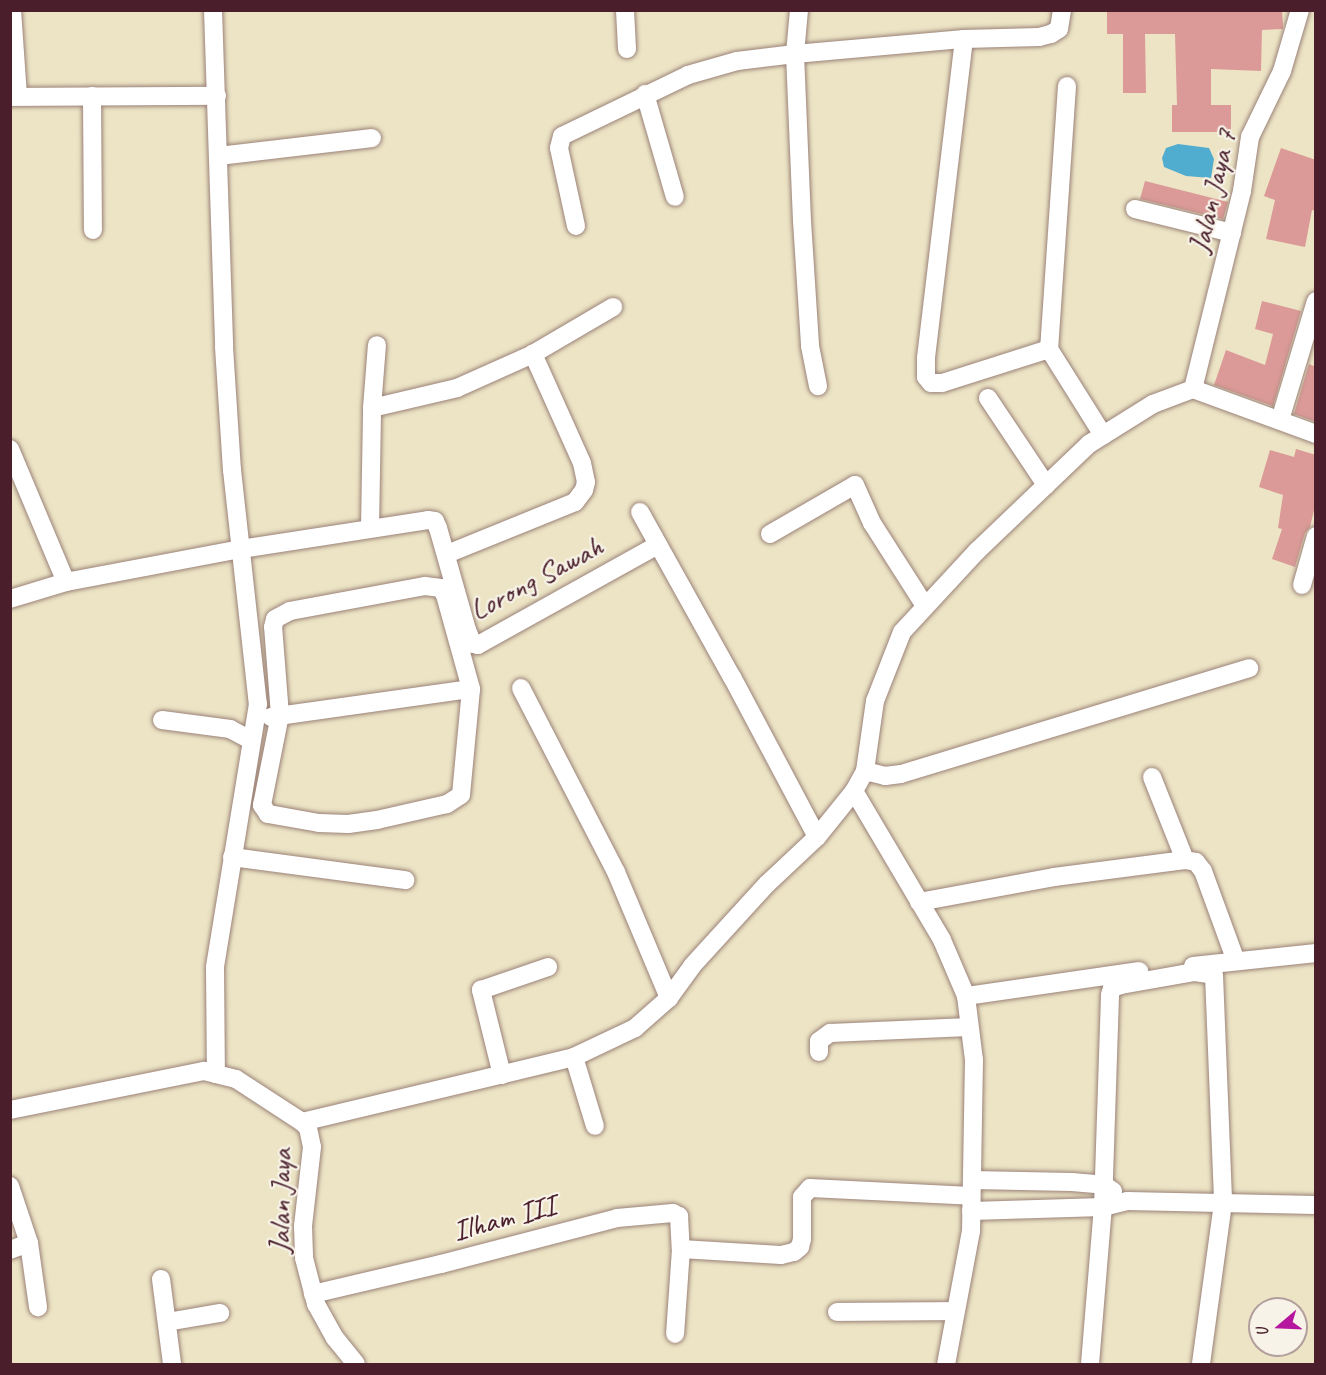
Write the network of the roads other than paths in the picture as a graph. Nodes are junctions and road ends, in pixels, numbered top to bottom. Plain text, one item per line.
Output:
1 (12, 10) edge
2 (213, 10) edge
3 (625, 10) edge
4 (799, 10) edge
5 (1062, 10) edge
6 (1300, 10) edge
7 (964, 39) junction
8 (627, 49) dead end
9 (795, 54) junction
10 (1067, 86) dead end
11 (645, 94) junction
12 (14, 96) edge
13 (92, 96) junction
14 (217, 96) junction
15 (372, 138) dead end
16 (219, 156) junction
17 (675, 197) dead end
18 (1135, 209) dead end
19 (576, 226) dead end
20 (93, 230) dead end
21 (1232, 233) junction
22 (1316, 302) edge
23 (613, 307) dead end
24 (376, 345) dead end
25 (1049, 349) junction
26 (534, 354) junction
27 (818, 387) dead end
28 (1193, 389) junction
29 (988, 398) dead end
30 (372, 408) junction
31 (1280, 420) junction
32 (1316, 434) edge
33 (1103, 435) junction
34 (10, 449) edge
35 (1047, 484) junction
36 (640, 512) dead end
37 (370, 528) junction
38 (770, 534) dead end
39 (1316, 536) edge
40 (658, 545) junction
41 (241, 549) junction
42 (447, 554) junction
43 (66, 582) junction
44 (1302, 585) dead end
45 (10, 599) edge
46 (925, 606) junction
47 (1249, 668) dead end
48 (521, 688) dead end
49 (471, 689) junction
50 (280, 715) junction
51 (162, 720) dead end
52 (255, 720) junction
53 (251, 740) junction
54 (865, 771) junction
55 (1152, 777) dead end
56 (854, 791) junction
57 (817, 837) junction
58 (232, 857) junction
59 (1185, 860) junction
60 (405, 880) dead end
61 (919, 902) junction
62 (1316, 953) edge
63 (1236, 961) junction
64 (548, 968) dead end
65 (966, 996) junction
66 (669, 998) junction
67 (969, 1027) junction
68 (819, 1052) dead end
69 (574, 1057) junction
70 (216, 1074) junction
71 (502, 1075) junction
72 (10, 1110) edge
73 (302, 1122) junction
74 (595, 1126) dead end
75 (1045, 1182) junction
76 (1104, 1185) junction
77 (10, 1186) edge
78 (972, 1196) junction
79 (1127, 1201) junction
80 (1223, 1203) junction
81 (1316, 1205) edge
82 (1103, 1207) junction
83 (1046, 1208) junction
84 (29, 1243) junction
85 (681, 1249) junction
86 (10, 1250) edge
87 (161, 1279) dead end
88 (313, 1294) junction
89 (38, 1307) dead end
90 (955, 1311) junction
91 (837, 1312) dead end
92 (220, 1313) dead end
93 (167, 1323) junction
94 (675, 1334) dead end
95 (172, 1365) edge
96 (356, 1365) edge
97 (946, 1365) edge
98 (1090, 1365) edge
99 (1201, 1365) edge

1 - 12 street
2 - 14 street
3 - 8 street
4 - 9 street
5 - 7 street
6 - 21 street, Jalan Jaya 7
7 - 9 street
7 - 25 street
9 - 11 street
9 - 27 street
10 - 25 street
11 - 17 street
11 - 19 street
12 - 13 street
13 - 14 street
13 - 20 street
14 - 16 street
15 - 16 street
16 - 41 street
18 - 21 street
21 - 28 street, Jalan Jaya 7
22 - 31 street
23 - 26 street
24 - 30 street
25 - 33 street
26 - 30 street
26 - 42 street
28 - 31 street
28 - 33 street
29 - 35 street
30 - 37 street
31 - 32 street
33 - 35 street
34 - 43 street
35 - 46 street
36 - 40 street
37 - 41 street, Lorong Sawah
37 - 42 street, Lorong Sawah
38 - 46 street
39 - 44 street
40 - 42 street, Lorong Sawah
40 - 57 street
41 - 43 street, Lorong Sawah
41 - 52 street
43 - 45 street, Lorong Sawah
46 - 54 street
47 - 54 street
48 - 66 street
49 - 50 street
49 - 50 street
49 - 50 street
50 - 52 street
51 - 53 street
52 - 53 street
53 - 58 street
54 - 56 street
55 - 59 street
56 - 57 street
56 - 61 street
57 - 66 street
58 - 60 street
58 - 70 street
59 - 61 street
59 - 63 street
61 - 65 street
62 - 63 street
63 - 65 street
64 - 71 street
65 - 67 street
66 - 69 street
67 - 68 street
67 - 78 street
69 - 71 street
69 - 74 street
70 - 72 street, Jalan Jaya
70 - 73 street, Jalan Jaya
71 - 73 street
73 - 88 street, Jalan Jaya
75 - 76 street
75 - 78 street
75 - 83 street
76 - 79 street
76 - 80 street
76 - 82 street
77 - 84 street
78 - 83 street
78 - 85 street
78 - 90 street
79 - 80 street
79 - 82 street
80 - 81 street
80 - 99 street
82 - 83 street
82 - 98 street
84 - 86 street
84 - 89 street
85 - 88 street, Ilham III
85 - 94 street, Ilham III
87 - 93 street
88 - 96 street, Jalan Jaya
90 - 91 street
90 - 97 street
92 - 93 street
93 - 95 street

